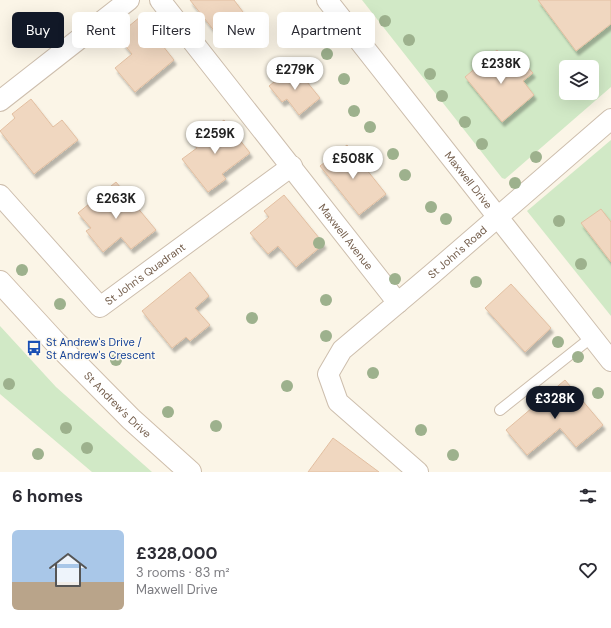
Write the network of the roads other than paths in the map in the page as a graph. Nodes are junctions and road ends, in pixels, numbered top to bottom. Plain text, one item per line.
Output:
1 (129, 0) edge
2 (160, 0) edge
3 (327, 0) edge
4 (0, 101) edge
5 (611, 119) edge
6 (292, 166) junction
7 (0, 194) edge
8 (497, 218) junction
9 (0, 282) edge
10 (398, 303) junction
11 (592, 337) junction
12 (611, 361) edge
13 (500, 410) dead end
14 (190, 472) edge
15 (418, 472) edge

1 - 4 street
2 - 6 street, Maxwell Avenue
3 - 8 street, Maxwell Drive
5 - 8 street, St John's Road
6 - 7 street, St John's Quadrant
6 - 10 street, Maxwell Avenue
8 - 10 street, St John's Road
8 - 11 street, Maxwell Drive
9 - 14 street, St Andrew's Drive
10 - 15 street, St John's Road
11 - 12 street, Maxwell Drive
11 - 13 lane

